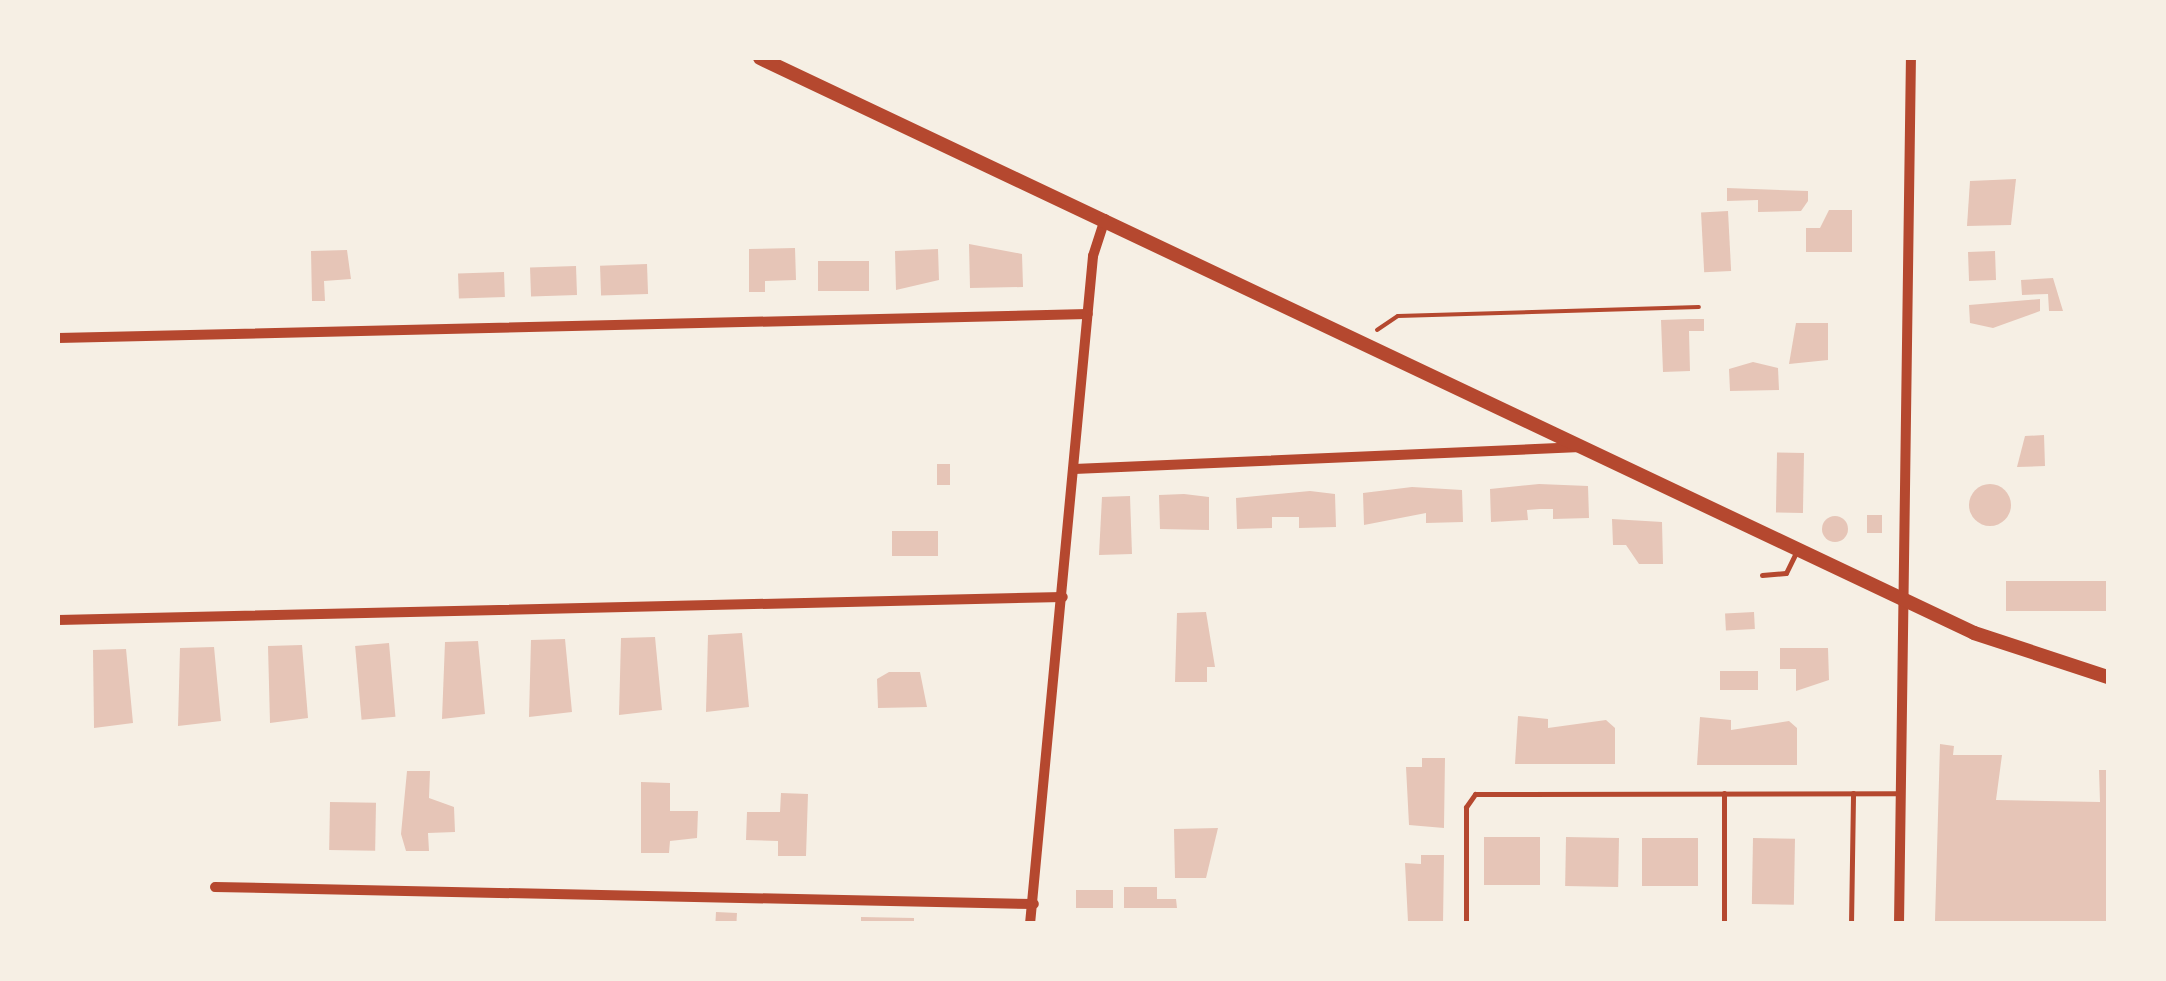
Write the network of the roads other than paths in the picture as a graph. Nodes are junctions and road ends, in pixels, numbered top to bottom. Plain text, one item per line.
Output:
1 (760, 58) edge
2 (1912, 58) edge
3 (1106, 218) junction
4 (1088, 314) junction
5 (58, 338) edge
6 (1587, 446) junction
7 (1074, 469) junction
8 (1798, 547) junction
9 (1762, 575) dead end
10 (1063, 597) junction
11 (1902, 598) junction
12 (58, 620) edge
13 (2108, 677) edge
14 (1724, 793) junction
15 (1853, 793) junction
16 (1900, 794) junction
17 (214, 886) dead end
18 (1034, 904) junction
19 (1030, 924) edge
20 (1466, 924) edge
21 (1724, 924) edge
22 (1851, 924) edge
23 (1899, 924) edge

1 - 3 street
2 - 11 street
3 - 4 street
3 - 6 street
4 - 5 street
4 - 7 street
6 - 7 street
6 - 8 street
7 - 10 street
8 - 9 lane
8 - 11 street
10 - 12 street
10 - 18 street
11 - 13 street
11 - 16 street
14 - 15 lane
14 - 20 lane
14 - 21 lane
15 - 16 lane
15 - 22 lane
16 - 23 street
17 - 18 street
18 - 19 street

